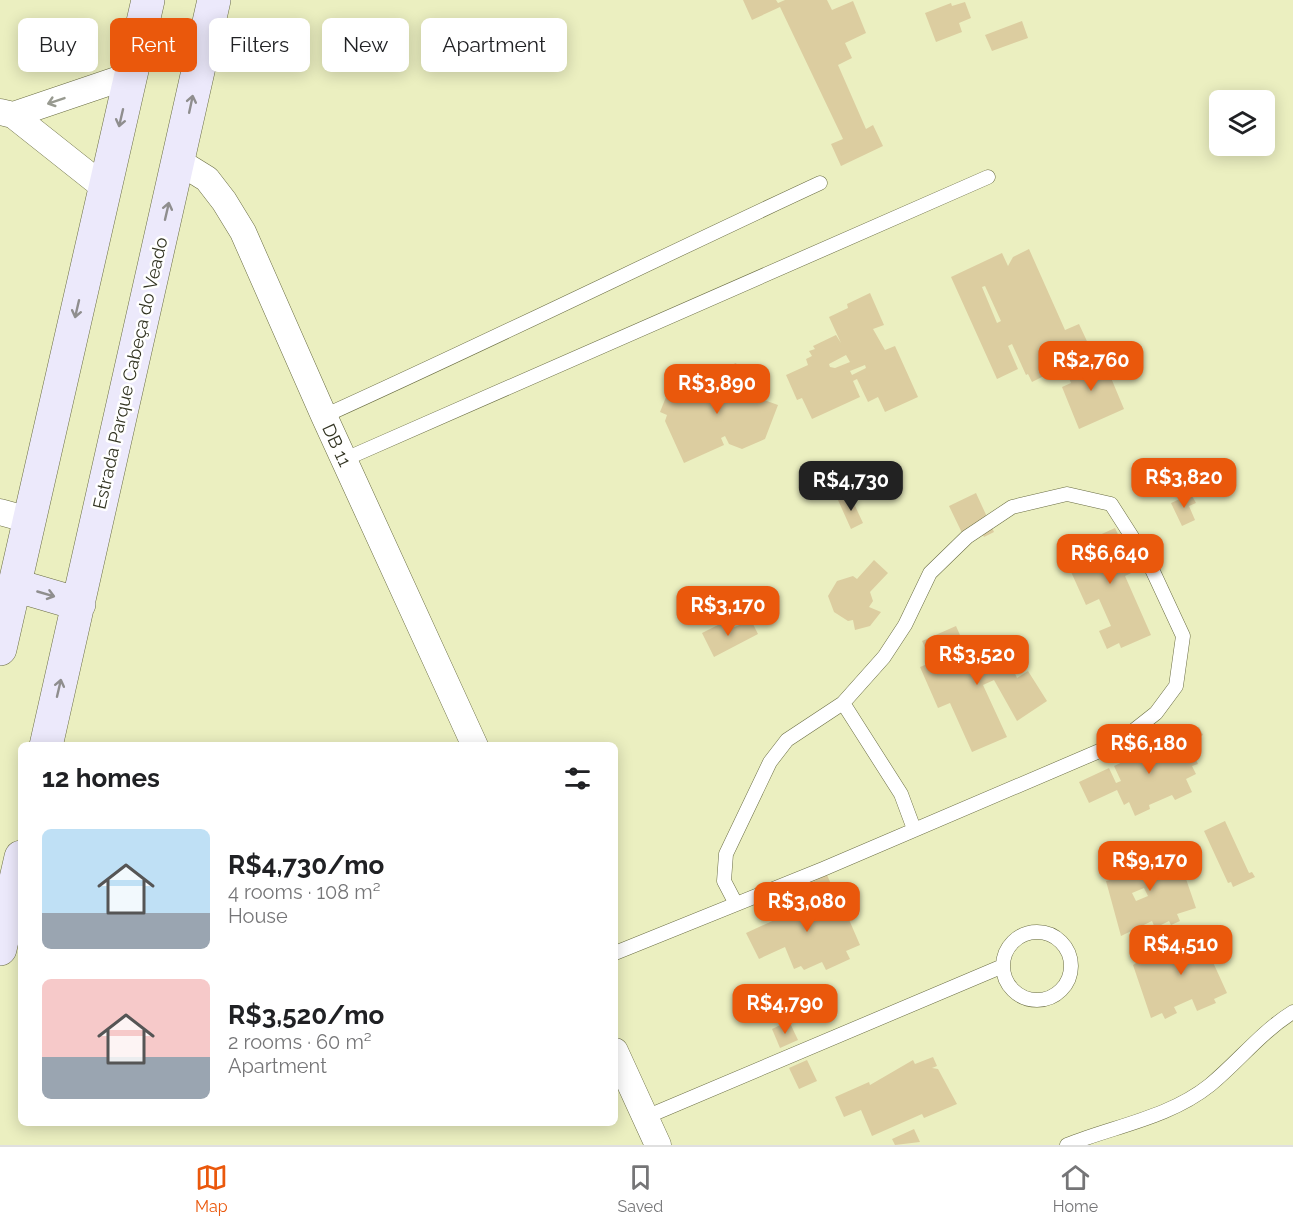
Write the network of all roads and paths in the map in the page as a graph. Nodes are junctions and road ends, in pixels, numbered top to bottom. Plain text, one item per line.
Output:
1 (148, 0) edge
2 (214, 0) edge
3 (131, 75) junction
4 (7, 114) edge
5 (178, 161) junction
6 (988, 177) dead end
7 (820, 183) dead end
8 (105, 188) junction
9 (324, 416) junction
10 (344, 459) junction
11 (14, 516) edge
12 (14, 585) junction
13 (79, 604) junction
14 (0, 649) edge
15 (843, 703) junction
16 (47, 742) edge
17 (473, 742) edge
18 (914, 829) junction
19 (18, 870) edge
20 (736, 904) junction
21 (0, 950) edge
22 (618, 952) edge
23 (1003, 966) junction
24 (1293, 1012) edge
25 (618, 1057) edge
26 (646, 1117) junction
27 (658, 1145) edge
28 (1067, 1145) edge

1 - 3 main road
5 -> 2 main road, Estrada Parque Cabeça do Veado
3 -> 4 street
3 -> 8 main road
4 - 8 street
5 - 9 street, DB 11
13 -> 5 main road, Estrada Parque Cabeça do Veado
6 - 10 lane
7 - 9 lane
8 -> 11 main road
9 - 10 street, DB 11
10 - 17 street, DB 11
11 - 12 main road
12 -> 13 main road
12 - 14 main road
16 -> 13 main road, Estrada Parque Cabeça do Veado
15 - 18 lane
15 - 18 lane
15 - 20 lane
18 - 20 lane
19 - 21 main road
20 - 22 lane
23 - 23 lane
23 - 26 lane
24 - 28 lane
25 - 26 street
26 - 27 street

